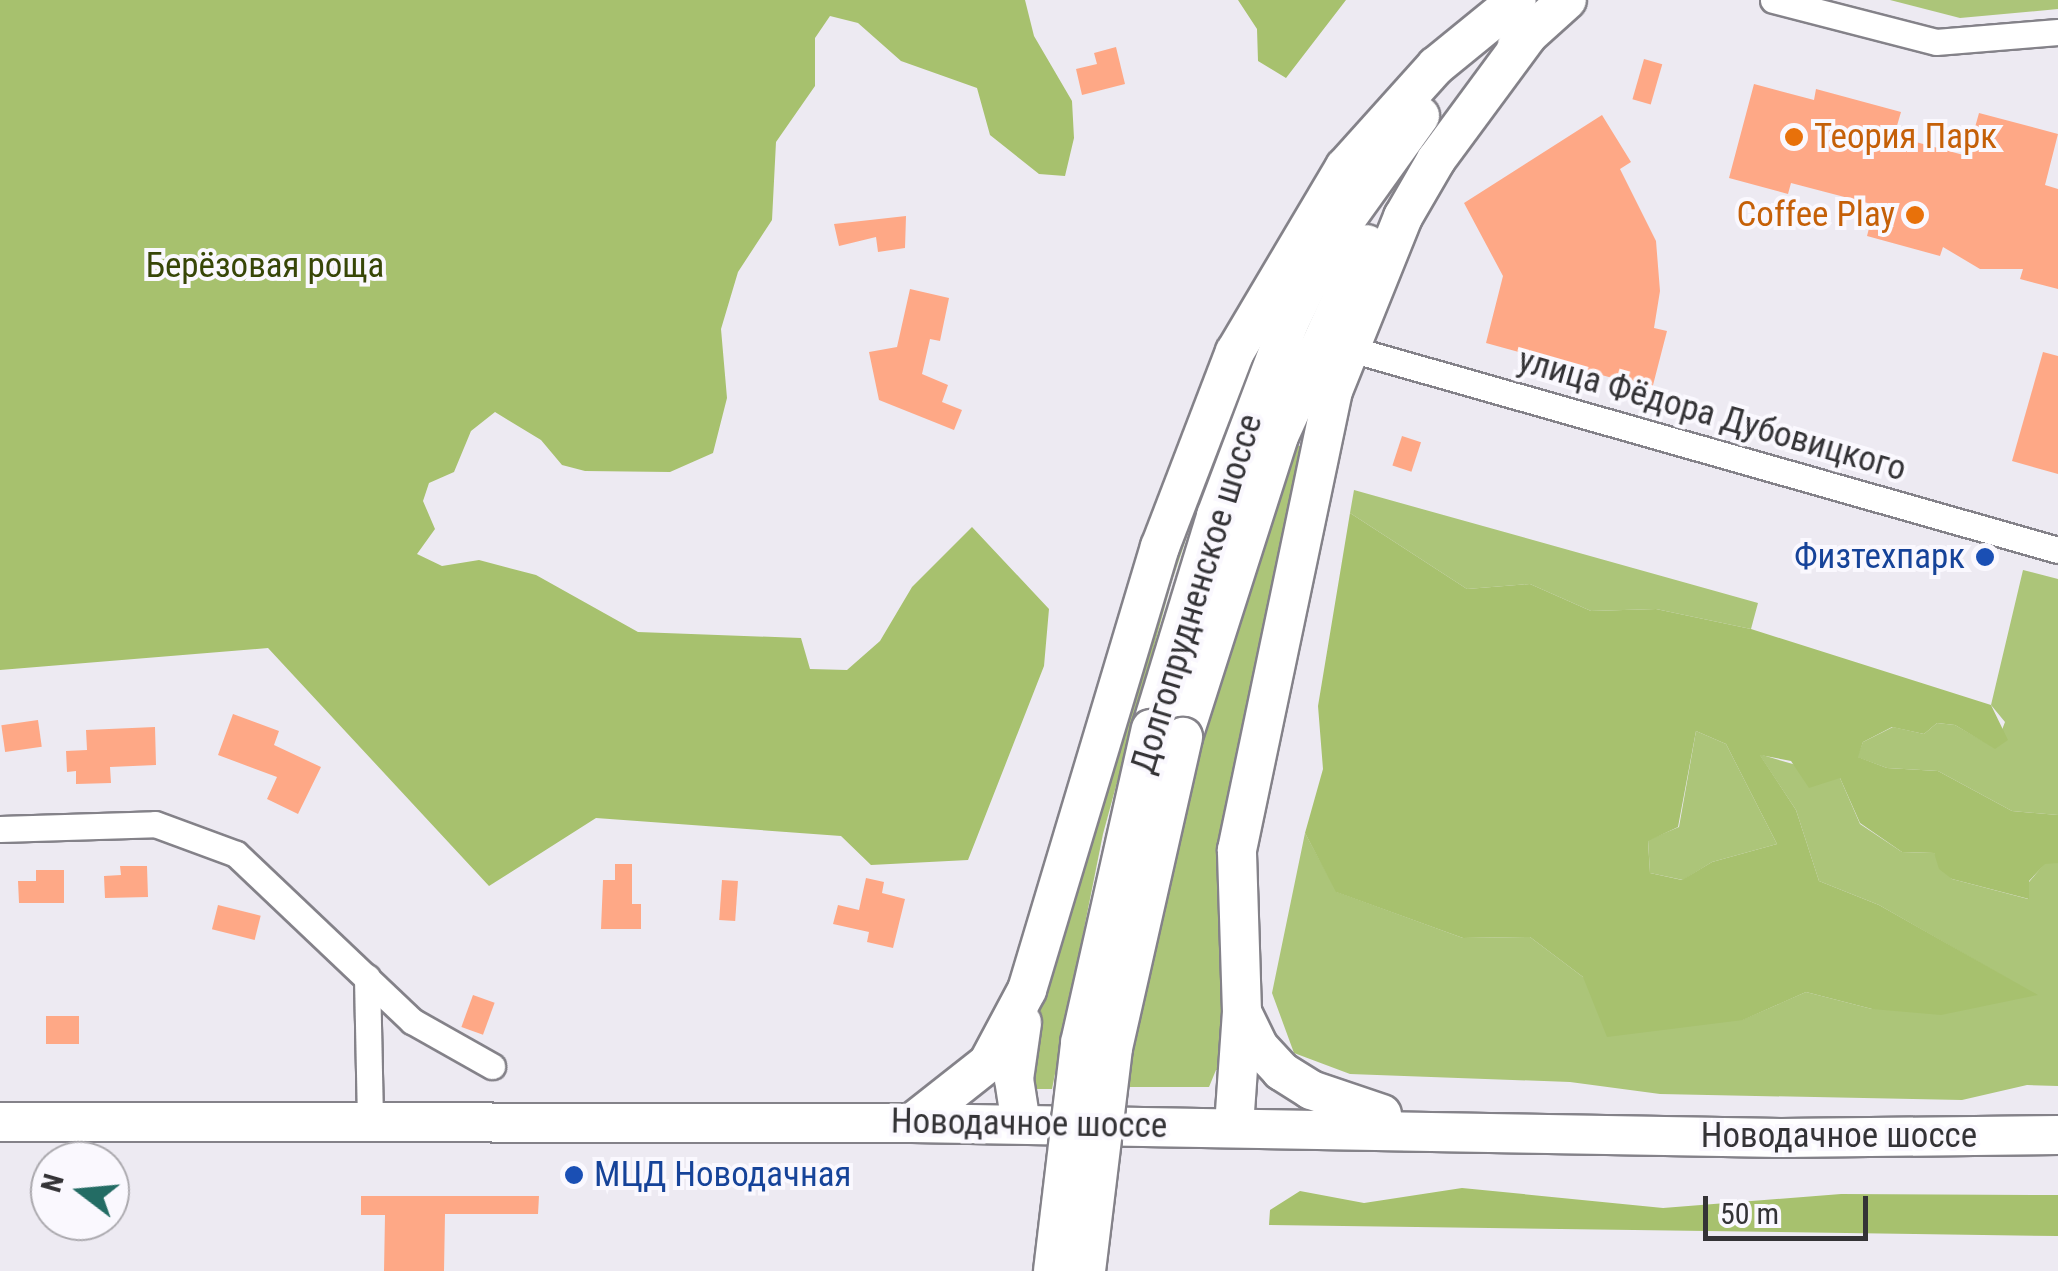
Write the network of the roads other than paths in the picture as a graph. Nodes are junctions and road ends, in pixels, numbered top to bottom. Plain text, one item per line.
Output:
1 (1567, 0) edge
2 (1774, 0) edge
3 (1528, 9) edge
4 (2058, 32) edge
5 (1347, 348) junction
6 (2058, 550) edge
7 (1167, 733) junction
8 (0, 829) edge
9 (367, 976) junction
10 (1027, 990) junction
11 (1242, 1012) junction
12 (492, 1066) dead end
13 (0, 1122) edge
14 (370, 1122) junction
15 (912, 1123) junction
16 (1021, 1124) junction
17 (1234, 1126) junction
18 (1438, 1127) junction
19 (2058, 1135) edge
20 (1053, 1271) edge
21 (1086, 1271) edge

1 - 3 street, Долгопрудненское шоссе
2 - 4 street
3 - 5 street
3 - 7 street, Долгопрудненское шоссе
3 - 10 street
5 - 6 street, улица Фёдора Дубовицкого
5 - 11 street
7 - 20 street, Долгопрудненское шоссе, bridge
7 - 21 street, Долгопрудненское шоссе, bridge
8 - 9 street
9 - 12 street
9 - 14 street
10 - 15 street
10 - 16 street
11 - 17 street
11 - 18 street
13 - 14 street, Новодачное шоссе
14 - 15 street, Новодачное шоссе
15 - 16 street, Новодачное шоссе
16 - 17 street, Новодачное шоссе
17 - 18 street, Новодачное шоссе
18 - 19 street, Новодачное шоссе

